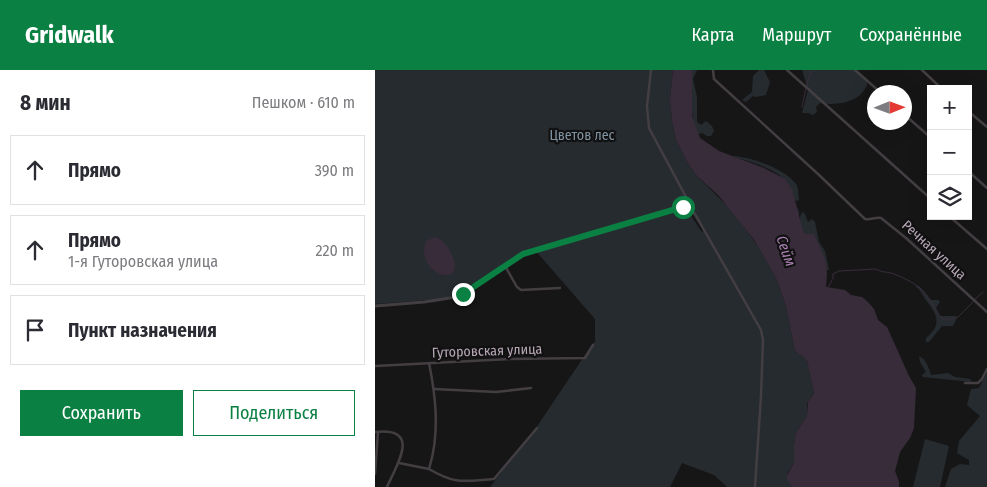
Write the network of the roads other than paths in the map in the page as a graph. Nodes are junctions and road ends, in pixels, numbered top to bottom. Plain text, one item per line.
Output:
1 (651, 70) edge
2 (713, 70) edge
3 (787, 70) edge
4 (855, 70) edge
5 (922, 70) edge
6 (872, 85) edge
7 (938, 85) edge
8 (972, 115) edge
9 (912, 121) edge
10 (987, 121) edge
11 (985, 126) edge
12 (927, 134) edge
13 (972, 175) edge
14 (987, 188) edge
15 (927, 195) edge
16 (688, 207) junction
17 (954, 220) edge
18 (987, 249) edge
19 (535, 250) joint
20 (505, 266) junction
21 (561, 288) dead end
22 (375, 306) edge
23 (987, 312) edge
24 (593, 346) dead end
25 (429, 363) junction
26 (375, 366) edge
27 (987, 369) edge
28 (965, 383) dead end
29 (434, 388) junction
30 (531, 388) dead end
31 (537, 428) dead end
32 (377, 432) edge
33 (399, 463) junction
34 (429, 469) junction
35 (375, 474) edge
36 (387, 487) edge
37 (755, 487) edge

1 - 16 street
2 - 23 street, Речная улица
3 - 15 street
4 - 6 street
5 - 7 street
8 - 11 street
9 - 12 street
10 - 11 street
13 - 14 street
16 - 19 street
16 - 37 street
17 - 18 street
19 - 20 street
20 - 21 street
20 - 22 street
24 - 25 street, Гуторовская улица
25 - 26 street, Гуторовская улица
25 - 29 street
27 - 28 street
29 - 30 street
29 - 34 street
31 - 34 street
32 - 33 street
32 - 35 street
33 - 34 street
33 - 36 street

